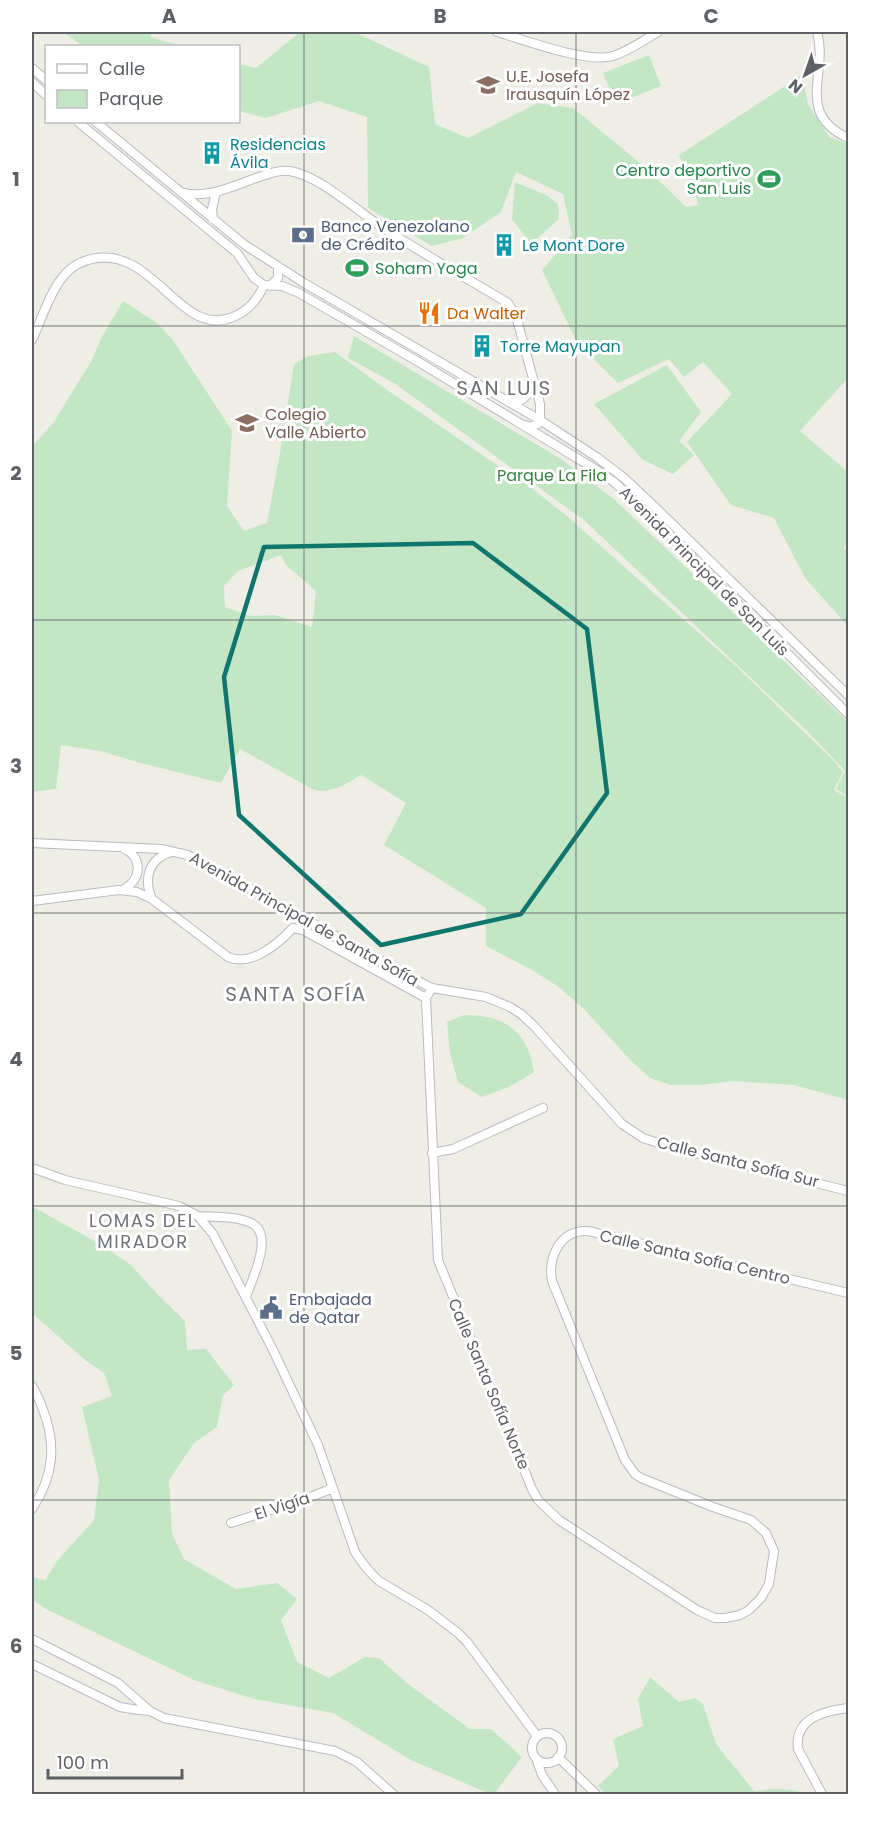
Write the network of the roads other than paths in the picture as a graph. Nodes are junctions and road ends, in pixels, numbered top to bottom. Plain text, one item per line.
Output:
1 (497, 32) edge
2 (658, 32) edge
3 (817, 32) edge
4 (32, 68) edge
5 (45, 79) edge
6 (32, 82) edge
7 (45, 93) edge
8 (79, 123) edge
9 (97, 123) edge
10 (849, 138) edge
11 (216, 192) junction
12 (181, 193) junction
13 (213, 219) junction
14 (278, 267) junction
15 (267, 286) junction
16 (32, 340) edge
17 (534, 384) junction
18 (507, 401) junction
19 (540, 420) junction
20 (521, 424) junction
21 (572, 441) junction
22 (565, 452) junction
23 (849, 695) edge
24 (849, 714) edge
25 (32, 843) edge
26 (119, 846) junction
27 (176, 851) junction
28 (119, 890) junction
29 (152, 899) junction
30 (32, 901) edge
31 (285, 908) junction
32 (293, 928) junction
33 (432, 988) junction
34 (426, 998) junction
35 (543, 1108) dead end
36 (432, 1154) junction
37 (32, 1168) edge
38 (849, 1191) edge
39 (198, 1216) junction
40 (849, 1293) edge
41 (246, 1297) junction
42 (32, 1386) edge
43 (333, 1488) junction
44 (32, 1509) edge
45 (231, 1523) dead end
46 (769, 1584) joint
47 (32, 1639) edge
48 (32, 1664) edge
49 (849, 1708) edge
50 (150, 1711) junction
51 (537, 1736) junction
52 (535, 1757) junction
53 (558, 1757) junction
54 (393, 1794) edge
55 (555, 1794) edge
56 (596, 1794) edge
57 (822, 1794) edge

1 - 2 street
3 - 10 street
4 - 5 street
6 - 7 street
8 - 15 street
9 - 12 street, Avenida Principal de San Luis
11 - 12 street
11 - 13 street
11 - 17 street
12 - 13 street, Avenida Principal de San Luis
13 - 14 street, Avenida Principal de San Luis
14 - 15 street
14 - 18 street, Avenida Principal de San Luis
15 - 16 street
15 - 20 street, Avenida Principal de San Luis
17 - 18 street
17 - 19 street
18 - 19 street, Avenida Principal de San Luis
19 - 20 street
19 - 21 street, Avenida Principal de San Luis
20 - 22 street, Avenida Principal de San Luis
21 - 22 street
21 - 23 street, Avenida Principal de San Luis
22 - 24 street, Avenida Principal de San Luis
25 - 26 street, Avenida Principal de Santa Sofía
26 - 27 street, Avenida Principal de Santa Sofía
26 - 28 street
27 - 29 street, Avenida Principal de Santa Sofía
27 - 31 street, Avenida Principal de Santa Sofía
28 - 29 street, Avenida Principal de Santa Sofía
28 - 30 street, Avenida Principal de Santa Sofía
29 - 32 street, Avenida Principal de Santa Sofía
31 - 32 street
31 - 33 street, Avenida Principal de Santa Sofía
32 - 34 street, Avenida Principal de Santa Sofía
33 - 34 street
33 - 38 street, Calle Santa Sofía Sur
34 - 36 street, Calle Santa Sofía Norte
35 - 36 street
36 - 46 street, Calle Santa Sofía Norte
37 - 39 street
39 - 41 street
39 - 41 street
40 - 46 street, Calle Santa Sofía Centro
41 - 43 street
42 - 44 street
43 - 45 street, El Vigía
43 - 51 street
47 - 50 street
48 - 50 street
49 - 57 street
50 - 54 street
51 - 52 street
51 - 53 street
52 - 53 street
52 - 55 street
53 - 56 street

